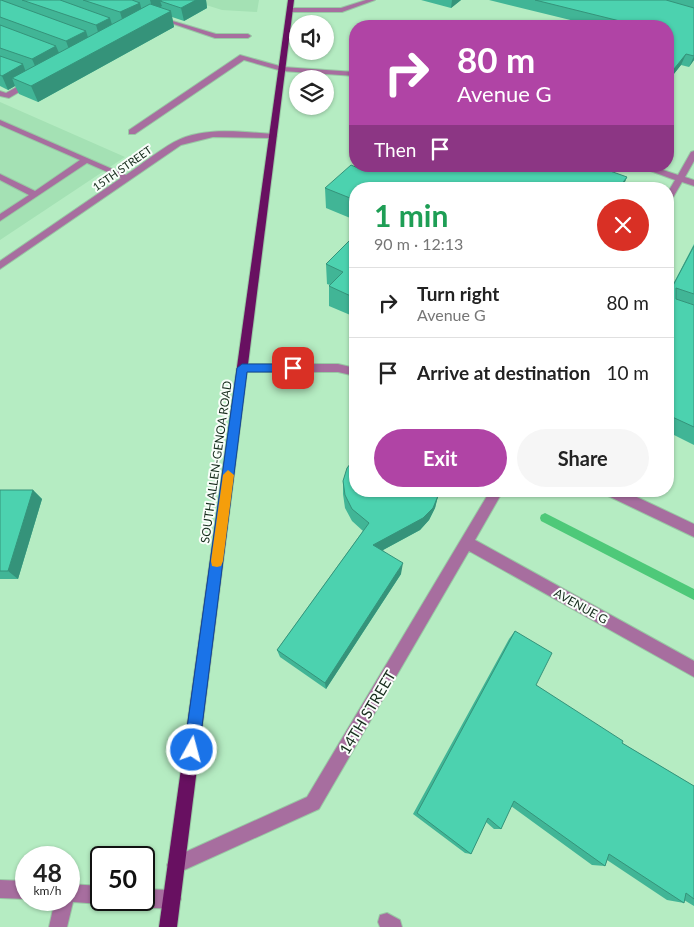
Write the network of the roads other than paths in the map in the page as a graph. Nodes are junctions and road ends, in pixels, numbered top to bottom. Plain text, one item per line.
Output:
1 (372, 0) edge
2 (290, 5) edge
3 (162, 10) edge
4 (248, 36) dead end
5 (282, 69) junction
6 (349, 74) edge
7 (31, 75) edge
8 (0, 94) edge
9 (0, 122) edge
10 (132, 132) dead end
11 (273, 136) junction
12 (694, 154) edge
13 (85, 161) junction
14 (659, 172) edge
15 (0, 177) edge
16 (127, 178) junction
17 (679, 179) junction
18 (694, 183) edge
19 (674, 188) edge
20 (36, 194) junction
21 (0, 218) edge
22 (0, 266) edge
23 (242, 368) junction
24 (349, 371) edge
25 (494, 497) edge
26 (623, 497) edge
27 (694, 531) edge
28 (467, 543) junction
29 (694, 669) edge
30 (176, 865) junction
31 (0, 888) edge
32 (15, 889) edge
33 (155, 899) edge
34 (172, 900) junction
35 (62, 911) edge
36 (58, 927) edge
37 (168, 927) edge

1 - 2 street
2 - 5 main road, SOUTH ALLEN-GENOA ROAD
3 - 4 street
5 - 6 street
5 - 10 street
5 - 11 main road, SOUTH ALLEN-GENOA ROAD
7 - 8 street
9 - 13 street
11 - 16 street, 15TH STREET
11 - 23 main road, SOUTH ALLEN-GENOA ROAD
12 - 17 street
13 - 16 street
13 - 20 street
14 - 17 street
15 - 20 street
16 - 22 street, 15TH STREET
17 - 18 street
17 - 19 street
20 - 21 street
23 - 24 street
23 - 30 main road, SOUTH ALLEN-GENOA ROAD
25 - 28 street, 14TH STREET
26 - 27 street
28 - 29 street, AVENUE G
28 - 30 street, 14TH STREET
30 - 34 main road, SOUTH ALLEN-GENOA ROAD
31 - 32 street
33 - 34 street
34 - 37 main road, SOUTH ALLEN-GENOA ROAD
35 - 36 street

